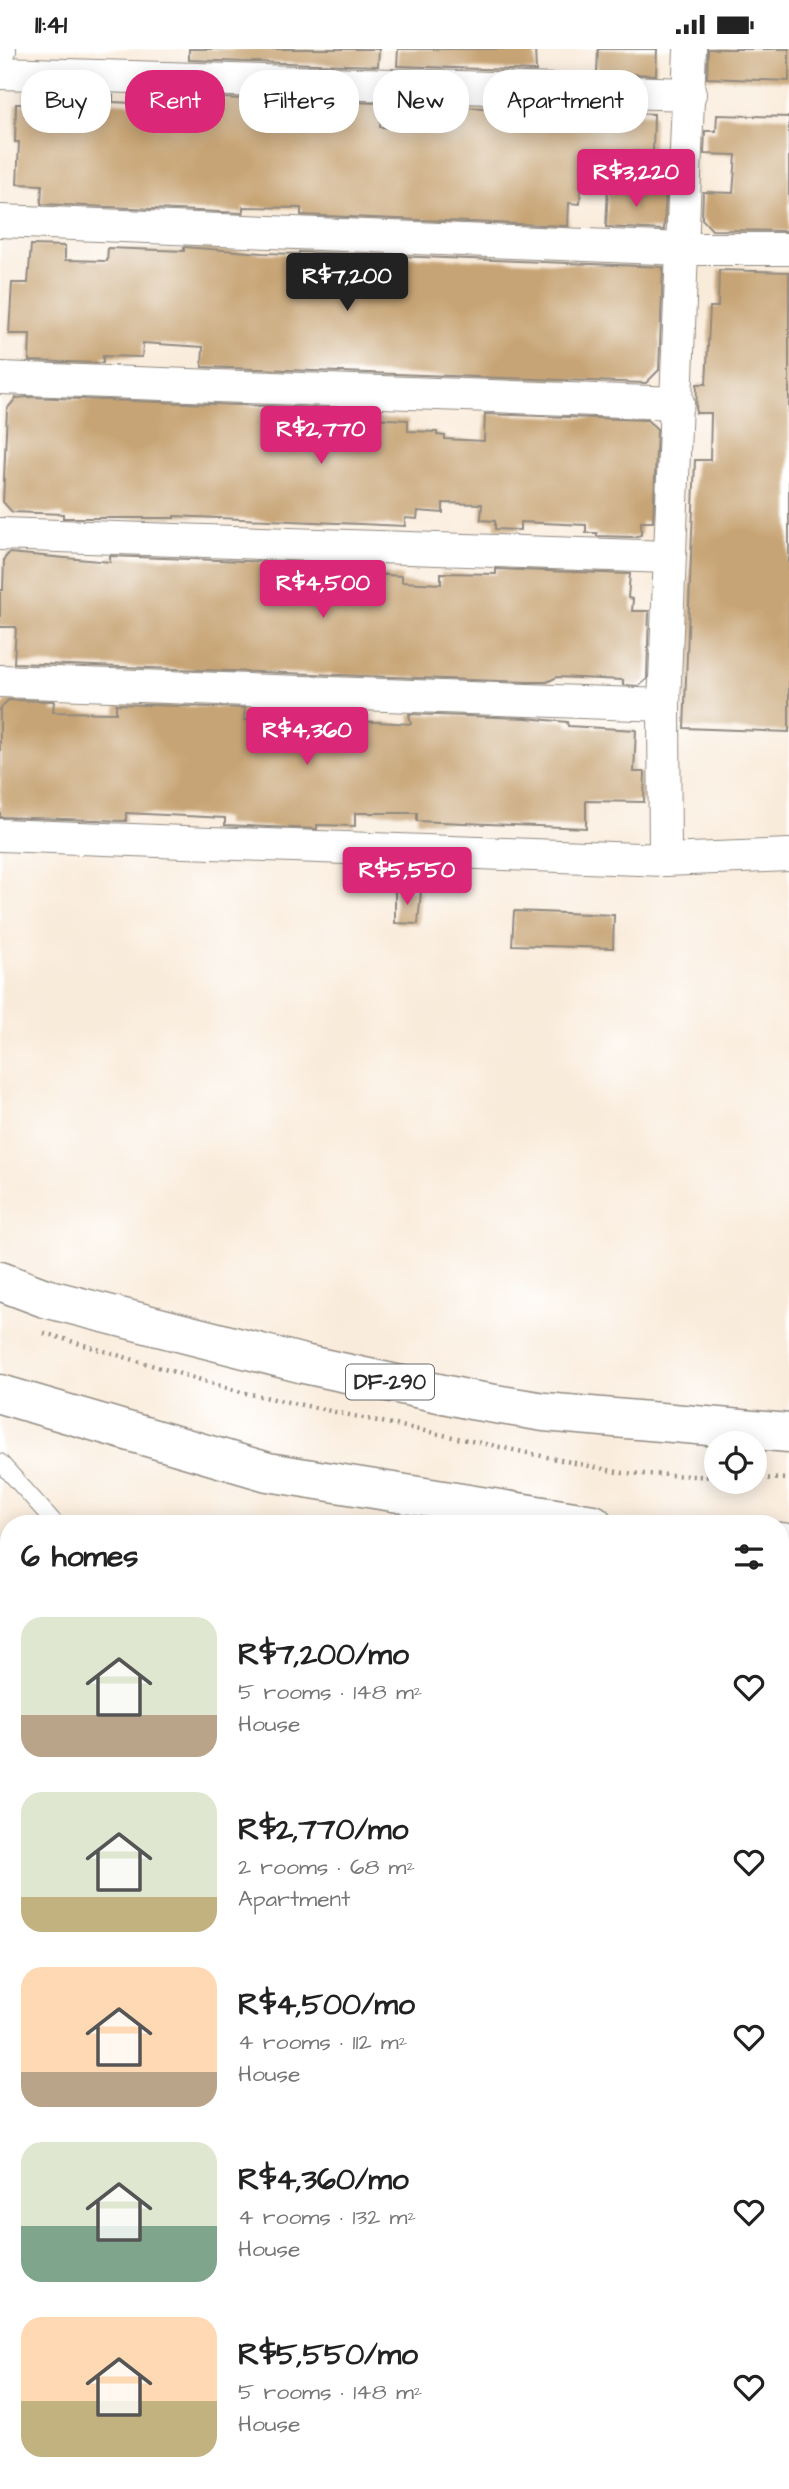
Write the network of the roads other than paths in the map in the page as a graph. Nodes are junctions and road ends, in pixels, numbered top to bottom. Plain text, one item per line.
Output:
1 (691, 49) edge
2 (0, 73) edge
3 (690, 95) junction
4 (0, 221) edge
5 (684, 249) junction
6 (789, 249) edge
7 (0, 378) edge
8 (678, 403) junction
9 (0, 534) edge
10 (668, 557) junction
11 (0, 681) edge
12 (664, 705) junction
13 (0, 835) edge
14 (789, 855) edge
15 (665, 860) junction
16 (0, 1281) edge
17 (0, 1394) edge
18 (789, 1433) edge
19 (0, 1462) edge
20 (48, 1515) edge
21 (537, 1515) edge

1 - 3 street
2 - 3 street
3 - 5 street
4 - 5 street
5 - 6 street
5 - 8 street
7 - 8 street
8 - 10 street
9 - 10 street
10 - 12 street
11 - 12 street
12 - 15 street
13 - 15 street
14 - 15 street
16 - 18 main road, DF-290
17 - 21 main road
19 - 20 lane

